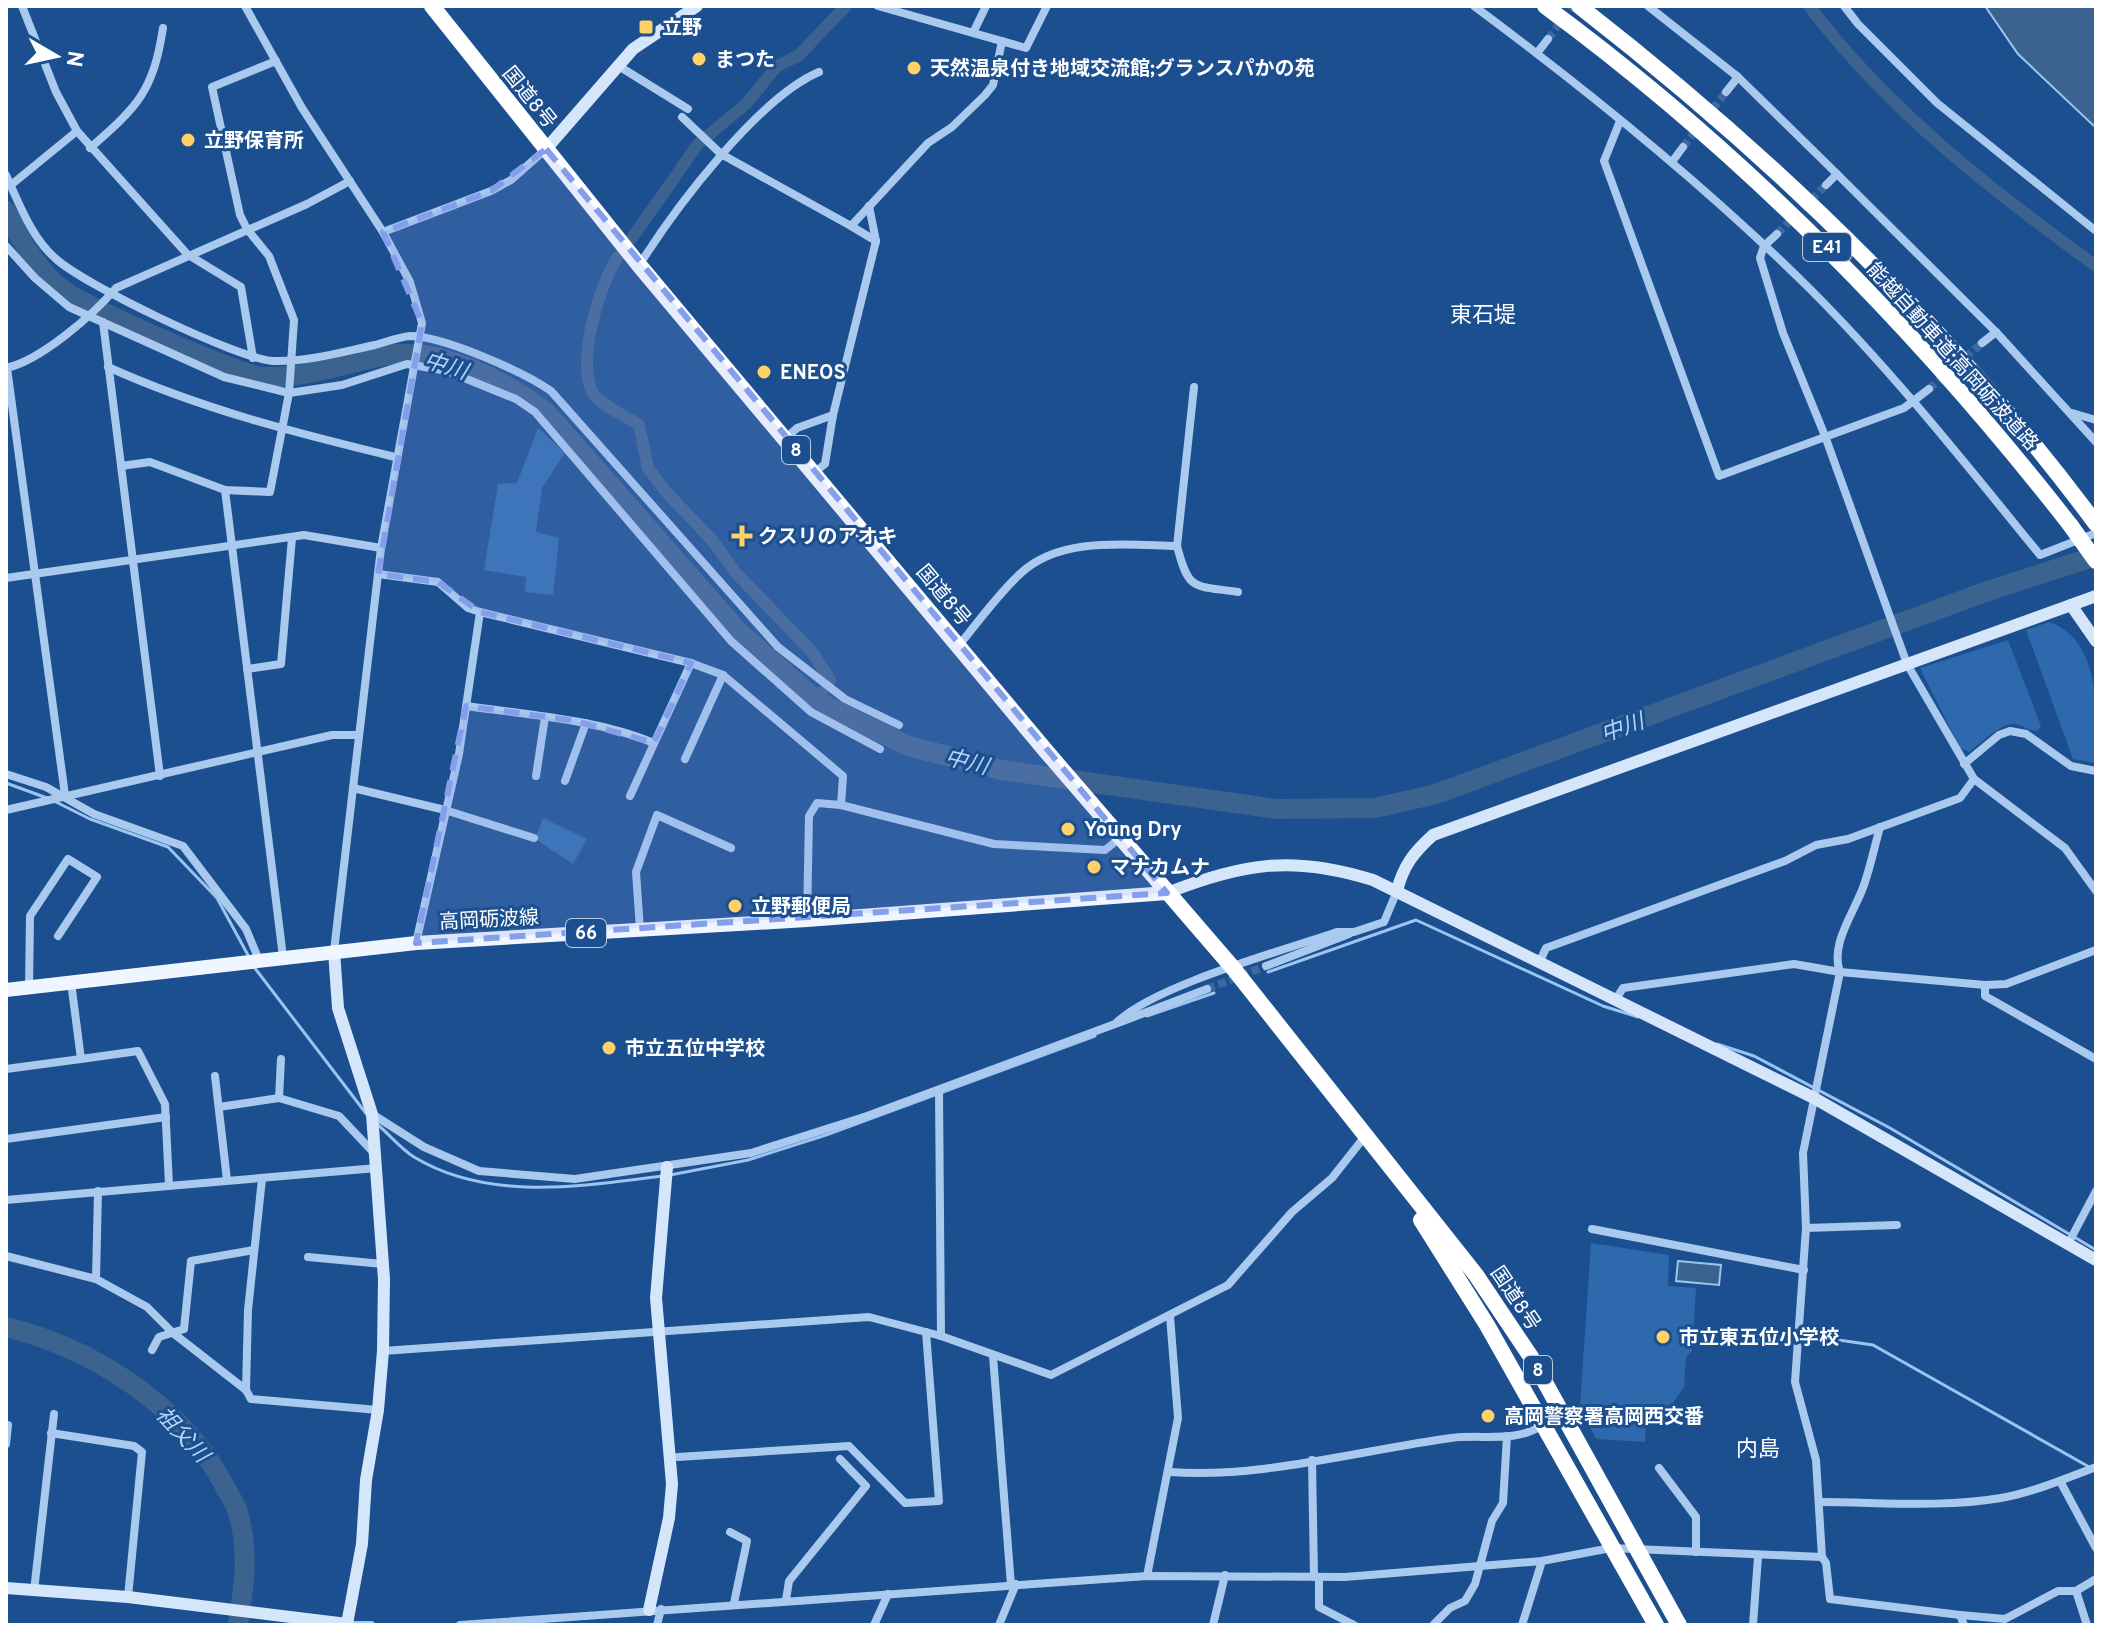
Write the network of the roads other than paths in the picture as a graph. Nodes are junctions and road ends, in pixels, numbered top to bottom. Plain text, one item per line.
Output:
1 (22, 6) edge
2 (245, 6) edge
3 (432, 6) edge
4 (697, 6) edge
5 (878, 6) edge
6 (986, 6) edge
7 (1047, 6) edge
8 (1474, 6) edge
9 (1545, 6) edge
10 (1579, 6) edge
11 (1648, 6) edge
12 (1844, 6) edge
13 (163, 28) dead end
14 (973, 33) junction
15 (1548, 39) tunnel mouth
16 (1002, 41) junction
17 (1537, 53) junction
18 (276, 61) junction
19 (617, 65) junction
20 (819, 72) dead end
21 (1738, 77) junction
22 (1726, 92) tunnel mouth
23 (688, 109) dead end
24 (682, 117) dead end
25 (1620, 121) junction
26 (77, 131) junction
27 (1683, 147) tunnel mouth
28 (90, 148) junction
29 (546, 149) junction
30 (721, 154) junction
31 (1672, 162) junction
32 (1837, 174) junction
33 (6, 175) edge
34 (350, 181) junction
35 (11, 185) junction
36 (1826, 185) tunnel mouth
37 (869, 206) junction
38 (851, 226) junction
39 (247, 229) junction
40 (2096, 231) edge
41 (383, 232) junction
42 (1777, 234) tunnel mouth
43 (876, 241) junction
44 (6, 246) edge
45 (1764, 246) junction
46 (187, 254) junction
47 (639, 265) junction
48 (108, 296) junction
49 (90, 314) junction
50 (103, 322) junction
51 (1996, 332) junction
52 (419, 341) junction
53 (1982, 343) tunnel mouth
54 (253, 358) junction
55 (292, 363) junction
56 (416, 363) junction
57 (108, 367) junction
58 (6, 368) edge
59 (1194, 387) dead end
60 (1929, 389) tunnel mouth
61 (289, 390) junction
62 (1915, 401) junction
63 (2071, 413) junction
64 (833, 415) junction
65 (2096, 420) edge
66 (282, 430) junction
67 (1825, 436) junction
68 (786, 438) junction
69 (2096, 442) edge
70 (395, 457) junction
71 (121, 466) junction
72 (815, 472) junction
73 (225, 490) junction
74 (2094, 516) edge
75 (2096, 533) edge
76 (292, 538) junction
77 (1177, 546) junction
78 (232, 548) junction
79 (381, 548) junction
80 (133, 561) junction
81 (2096, 561) edge
82 (34, 574) junction
83 (378, 574) junction
84 (6, 578) edge
85 (1238, 592) dead end
86 (2096, 596) edge
87 (2071, 605) junction
88 (480, 612) junction
89 (2096, 641) edge
90 (960, 644) junction
91 (691, 663) junction
92 (1907, 664) junction
93 (247, 669) junction
94 (723, 675) junction
95 (466, 706) junction
96 (545, 717) junction
97 (586, 723) junction
98 (899, 725) dead end
99 (359, 735) junction
100 (654, 743) junction
101 (880, 749) dead end
102 (257, 753) junction
103 (685, 759) dead end
104 (1964, 764) junction
105 (2096, 771) edge
106 (6, 774) edge
107 (160, 776) junction
108 (536, 776) dead end
109 (1974, 779) junction
110 (565, 781) dead end
111 (353, 788) junction
112 (62, 796) junction
113 (630, 796) dead end
114 (841, 805) junction
115 (6, 810) edge
116 (445, 810) junction
117 (1880, 827) junction
118 (534, 838) dead end
119 (1120, 838) junction
120 (731, 848) dead end
121 (1397, 891) junction
122 (2096, 891) edge
123 (1167, 893) junction
124 (807, 920) junction
125 (640, 930) junction
126 (1354, 932) junction
127 (58, 936) dead end
128 (416, 943) junction
129 (2096, 950) edge
130 (334, 951) junction
131 (283, 957) junction
132 (259, 960) junction
133 (1540, 961) junction
134 (1266, 966) tunnel mouth
135 (1233, 968) junction
136 (1840, 972) junction
137 (71, 982) junction
138 (1985, 985) junction
139 (29, 988) junction
140 (1207, 989) tunnel mouth
141 (6, 990) edge
142 (1616, 999) junction
143 (1115, 1024) junction
144 (81, 1059) junction
145 (281, 1059) dead end
146 (2096, 1059) edge
147 (6, 1069) edge
148 (215, 1076) dead end
149 (939, 1090) junction
150 (279, 1098) junction
151 (1814, 1098) junction
152 (219, 1107) junction
153 (372, 1114) junction
154 (166, 1117) junction
155 (1366, 1135) junction
156 (6, 1139) edge
157 (376, 1154) junction
158 (667, 1167) junction
159 (377, 1168) junction
160 (262, 1179) junction
161 (227, 1180) junction
162 (169, 1185) junction
163 (98, 1191) junction
164 (2096, 1191) edge
165 (6, 1200) edge
166 (1897, 1225) dead end
167 (1806, 1228) junction
168 (1592, 1229) dead end
169 (2068, 1244) junction
170 (254, 1250) junction
171 (6, 1256) edge
172 (308, 1257) dead end
173 (2096, 1260) edge
174 (383, 1264) junction
175 (1804, 1270) junction
176 (96, 1279) junction
177 (1170, 1316) junction
178 (658, 1332) junction
179 (926, 1332) junction
180 (173, 1333) junction
181 (941, 1336) junction
182 (152, 1350) dead end
183 (383, 1351) junction
184 (993, 1356) junction
185 (246, 1390) junction
186 (378, 1410) junction
187 (54, 1414) dead end
188 (8, 1425) dead end
189 (1541, 1426) junction
190 (51, 1433) junction
191 (1507, 1436) junction
192 (6, 1444) edge
193 (678, 1457) dead end
194 (840, 1459) dead end
195 (1312, 1460) junction
196 (2096, 1467) edge
197 (1659, 1468) dead end
198 (1170, 1472) junction
199 (2060, 1481) junction
200 (1820, 1502) junction
201 (730, 1532) dead end
202 (1611, 1548) junction
203 (2096, 1548) edge
204 (1636, 1550) junction
205 (1696, 1552) junction
206 (1758, 1557) junction
207 (1822, 1557) junction
208 (1542, 1561) junction
209 (1479, 1566) junction
210 (1225, 1575) junction
211 (1147, 1576) junction
212 (1316, 1577) junction
213 (2096, 1579) edge
214 (1013, 1584) junction
215 (6, 1588) edge
216 (34, 1591) junction
217 (2076, 1591) junction
218 (888, 1594) junction
219 (128, 1597) junction
220 (786, 1600) junction
221 (734, 1603) junction
222 (655, 1610) junction
223 (1960, 1615) junction
224 (347, 1624) edge
225 (371, 1625) edge
226 (460, 1625) edge
227 (657, 1625) edge
228 (874, 1625) edge
229 (999, 1625) edge
230 (1213, 1625) edge
231 (1354, 1625) edge
232 (1433, 1625) edge
233 (1522, 1625) edge
234 (1656, 1625) edge
235 (1679, 1625) edge
236 (1753, 1625) edge
237 (1964, 1625) edge
238 (2087, 1625) edge

1 - 26 street
2 - 18 street
3 - 29 highway, 国道8号 / 8
4 - 19 street
5 - 14 street
6 - 14 street
7 - 16 street
8 - 17 street
9 - 81 highway, 能越自動車道;高岡砺波道路 / E41, bridge
10 - 74 highway, 能越自動車道;高岡砺波道路 / E41
11 - 21 street
12 - 40 street
13 - 28 street
14 - 16 street
15 - 17 street
16 - 37 street
17 - 25 street
18 - 34 street
18 - 39 street
19 - 23 street
19 - 29 street
20 - 30 street
21 - 22 street
21 - 32 street
24 - 30 street
25 - 31 street
25 - 67 street
26 - 28 street
26 - 35 street
27 - 31 street
28 - 46 street
29 - 41 street
29 - 47 highway, 国道8号 / 8
30 - 38 street
30 - 47 street
31 - 45 street
32 - 36 street
32 - 51 street
33 - 35 street
34 - 39 street
34 - 41 street
35 - 48 street
37 - 38 street
37 - 43 street
38 - 43 street
39 - 46 street
39 - 55 street
41 - 52 street
42 - 45 street
43 - 64 street
44 - 49 street
45 - 62 street
45 - 67 street
46 - 48 street
46 - 54 street
47 - 68 highway, 国道8号 / 8
48 - 49 street
48 - 54 street
49 - 50 street
49 - 58 street
50 - 57 street
50 - 61 street
51 - 53 street
51 - 63 street
52 - 55 street
52 - 56 street
52 - 98 street
54 - 55 street
55 - 61 street
56 - 61 street
56 - 70 street
56 - 101 street
57 - 66 street
57 - 71 street
58 - 82 street
59 - 77 street
60 - 62 street
61 - 66 street
62 - 67 street
62 - 75 street
63 - 65 street
63 - 69 street
64 - 68 street
64 - 72 street
66 - 70 street
66 - 73 street
67 - 92 street
68 - 72 highway, 国道8号 / 8
70 - 79 street
71 - 73 street
71 - 80 street
72 - 90 highway, 国道8号 / 8
73 - 78 street
76 - 78 street
76 - 79 street
76 - 93 street
77 - 85 street
77 - 90 street
78 - 80 street
78 - 93 street
79 - 83 street
80 - 82 street
80 - 107 street
82 - 84 street
82 - 112 street
83 - 88 street
83 - 99 street
86 - 87 street
87 - 89 street
87 - 92 street
88 - 91 street
88 - 95 street
90 - 119 highway, 国道8号 / 8
91 - 94 street
91 - 100 street
92 - 104 street
92 - 121 street
93 - 102 street
94 - 103 street
94 - 114 street
95 - 96 street
95 - 116 street
96 - 97 street
96 - 108 street
97 - 100 street
97 - 110 street
99 - 102 street
99 - 111 street
100 - 113 street
102 - 107 street
102 - 131 street
104 - 105 street
104 - 109 street
106 - 112 street
107 - 112 street
109 - 117 street
109 - 122 street
111 - 116 street
111 - 130 street
112 - 115 street
112 - 132 street
114 - 119 street
114 - 124 street
116 - 118 street
116 - 128 street
117 - 133 street
117 - 136 street
119 - 123 highway, 国道8号 / 8
120 - 125 street
121 - 123 street
121 - 126 street
121 - 133 street
123 - 124 main road, 高岡砺波線 / 66
123 - 135 highway, 国道8号 / 8
124 - 125 main road, 高岡砺波線 / 66
125 - 128 main road, 高岡砺波線 / 66
126 - 134 street
126 - 135 street
127 - 139 street
128 - 130 main road, 高岡砺波線 / 66
129 - 138 street
130 - 131 main road, 高岡砺波線 / 66
130 - 153 street
131 - 132 main road, 高岡砺波線 / 66
132 - 137 main road, 高岡砺波線 / 66
133 - 142 street
135 - 143 street
135 - 155 highway, 国道8号 / 8
136 - 138 street
136 - 142 street
136 - 151 street
137 - 139 main road, 高岡砺波線 / 66
137 - 144 street
138 - 146 street
139 - 141 main road, 高岡砺波線 / 66
140 - 143 street
142 - 151 street
143 - 149 street
144 - 147 street
144 - 154 street
145 - 150 street
148 - 152 street
149 - 158 street
149 - 181 street
150 - 152 street
150 - 157 street
151 - 167 street
151 - 169 street
152 - 161 street
153 - 157 street
153 - 158 street
154 - 156 street
154 - 162 street
155 - 177 street
155 - 189 highway, 国道8号 / 8
155 - 204 highway, 国道8号 / 8
157 - 159 street
158 - 178 street
159 - 160 street
159 - 174 street
160 - 161 street
160 - 170 street
161 - 162 street
162 - 163 street
163 - 165 street
163 - 176 street
164 - 169 street
166 - 167 street
167 - 175 street
168 - 175 street
169 - 173 street
170 - 180 street
170 - 185 street
171 - 176 street
172 - 174 street
174 - 183 street
175 - 200 street
176 - 180 street
177 - 184 street
177 - 198 street
178 - 179 street
178 - 183 street
178 - 222 street
179 - 181 street
179 - 193 street
180 - 182 street
180 - 185 street
181 - 184 street
183 - 186 street
184 - 214 street
185 - 186 street
186 - 224 street
187 - 190 street
188 - 192 street
189 - 191 street
189 - 202 highway, 国道8号 / 8
190 - 216 street
190 - 219 street
191 - 195 street
191 - 209 street
194 - 220 street
195 - 198 street
195 - 212 street
196 - 199 street
197 - 205 street
198 - 211 street
199 - 200 street
199 - 203 street
200 - 207 street
201 - 221 street
202 - 204 street
202 - 208 street
202 - 234 highway, 国道8号 / 8
204 - 205 street
204 - 235 highway, 国道8号 / 8
205 - 206 street
206 - 207 street
206 - 236 street
207 - 223 street
208 - 209 street
208 - 233 street
209 - 212 street
209 - 232 street
210 - 211 street
210 - 212 street
210 - 230 street
211 - 214 street
212 - 231 street
213 - 217 street
214 - 218 street
214 - 229 street
215 - 216 street
216 - 219 street
217 - 223 street
217 - 238 street
218 - 220 street
218 - 228 street
219 - 224 street
220 - 221 street
221 - 222 street
222 - 226 street
222 - 227 street
223 - 237 street
224 - 225 street

